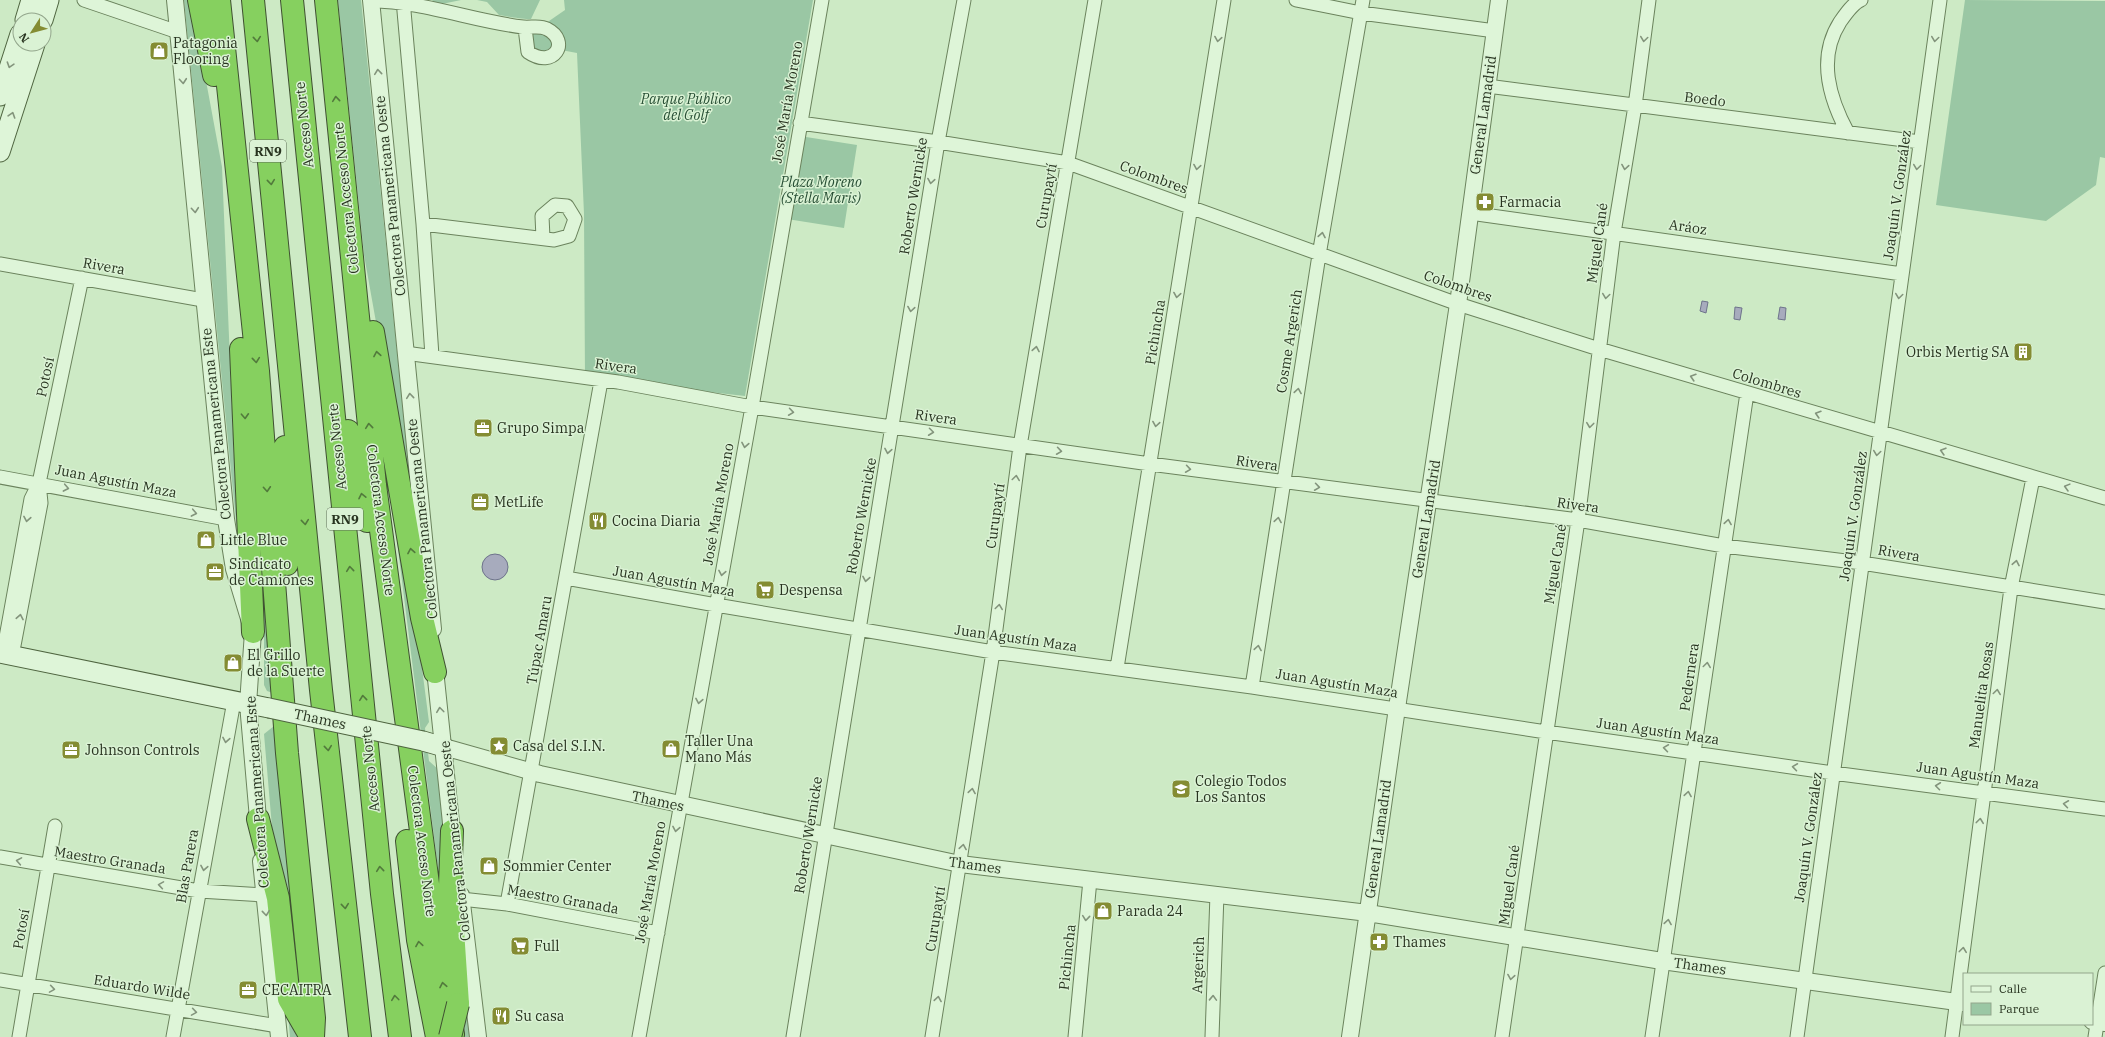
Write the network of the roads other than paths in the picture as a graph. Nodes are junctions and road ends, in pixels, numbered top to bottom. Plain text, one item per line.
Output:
1 (31, 0) edge
2 (50, 0) edge
3 (84, 0) edge
4 (175, 0) edge
5 (199, 0) edge
6 (219, 0) edge
7 (253, 0) edge
8 (292, 0) edge
9 (326, 0) edge
10 (371, 0) edge
11 (822, 0) edge
12 (964, 0) edge
13 (1095, 0) edge
14 (1224, 0) edge
15 (1296, 0) edge
16 (1363, 0) edge
17 (1499, 0) edge
18 (1649, 0) edge
19 (1861, 0) edge
20 (1940, 0) edge
21 (403, 1) edge
22 (27, 12) edge
23 (46, 12) edge
24 (1361, 13) junction
25 (525, 28) dead end
26 (1495, 31) junction
27 (178, 32) junction
28 (14, 52) edge
29 (32, 52) edge
30 (1487, 86) junction
31 (0, 96) edge
32 (1635, 106) junction
33 (800, 123) junction
34 (1848, 133) junction
35 (938, 142) junction
36 (1920, 142) junction
37 (0, 152) edge
38 (1068, 163) junction
39 (346, 194) junction
40 (240, 195) junction
41 (1191, 207) junction
42 (1470, 213) junction
43 (424, 224) junction
44 (1614, 233) junction
45 (544, 238) dead end
46 (1319, 255) junction
47 (0, 264) edge
48 (1902, 274) junction
49 (82, 278) junction
50 (203, 300) junction
51 (283, 302) junction
52 (1458, 304) junction
53 (324, 315) junction
54 (1599, 349) junction
55 (405, 353) junction
56 (432, 356) junction
57 (601, 381) junction
58 (1747, 393) junction
59 (752, 407) junction
60 (892, 427) junction
61 (1880, 433) junction
62 (1020, 446) junction
63 (1150, 464) junction
64 (0, 477) edge
65 (2033, 478) junction
66 (39, 483) junction
67 (1284, 483) junction
68 (2105, 498) edge
69 (1429, 502) junction
70 (226, 519) junction
71 (1578, 520) junction
72 (1724, 546) junction
73 (1862, 563) junction
74 (566, 578) junction
75 (2011, 588) junction
76 (2105, 602) edge
77 (716, 606) junction
78 (858, 628) junction
79 (253, 632) junction
80 (993, 652) junction
81 (5, 654) edge
82 (1118, 668) junction
83 (435, 672) junction
84 (1252, 687) junction
85 (241, 703) junction
86 (1397, 708) junction
87 (1546, 732) junction
88 (444, 748) junction
89 (1695, 752) junction
90 (531, 772) junction
91 (1833, 773) junction
92 (1984, 792) junction
93 (680, 805) junction
94 (2105, 809) edge
95 (258, 819) junction
96 (55, 826) dead end
97 (452, 831) junction
98 (824, 836) junction
99 (0, 857) edge
100 (960, 864) junction
101 (48, 866) junction
102 (1090, 880) junction
103 (199, 891) junction
104 (1217, 894) junction
105 (264, 895) junction
106 (461, 899) junction
107 (507, 904) junction
108 (1368, 913) junction
109 (658, 933) junction
110 (1517, 938) junction
111 (1662, 961) junction
112 (1963, 973) edge
113 (2105, 973) edge
114 (1963, 977) edge
115 (0, 980) edge
116 (1805, 981) junction
117 (28, 985) junction
118 (1960, 1003) edge
119 (178, 1010) junction
120 (2097, 1026) edge
121 (279, 1032) edge
122 (19, 1037) edge
123 (173, 1037) edge
124 (312, 1037) edge
125 (327, 1037) edge
126 (360, 1037) edge
127 (400, 1037) edge
128 (437, 1037) edge
129 (450, 1037) edge
130 (453, 1037) edge
131 (478, 1037) edge
132 (639, 1037) edge
133 (792, 1037) edge
134 (932, 1037) edge
135 (1075, 1037) edge
136 (1212, 1037) edge
137 (1350, 1037) edge
138 (1502, 1037) edge
139 (1652, 1037) edge
140 (1797, 1037) edge
141 (1952, 1037) edge

1 - 22 main road
2 - 23 main road
3 - 27 street
4 - 27 street, Colectora Panamericana Este
5 - 40 highway
6 - 40 highway
7 -> 51 highway, RN9
8 - 53 highway, Acceso Norte / RN9
39 -> 9 highway, Colectora Acceso Norte
10 - 21 street
55 -> 10 street, Colectora Panamericana Oeste
11 - 33 street, José María Moreno
12 - 35 street, Roberto Wernicke
13 - 38 street, Curupaytí
14 -> 41 street, Pichincha
15 - 24 street
16 - 24 street, Cosme Argerich
17 - 26 street, General Lamadrid
18 -> 32 street, Miguel Cané
19 - 34 street
20 -> 36 street, Joaquín V. González
21 - 25 street
21 - 43 street
24 - 26 street
46 -> 24 street, Cosme Argerich
26 - 30 street, General Lamadrid
27 -> 50 street, Colectora Panamericana Este
28 -> 31 main road
37 -> 29 main road
30 - 32 street, Boedo
30 - 42 street, General Lamadrid
32 - 34 street, Boedo
32 -> 44 street, Miguel Cané
33 - 35 street, Colombres
33 - 59 street, José María Moreno
34 - 36 street, Boedo
35 - 38 street, Colombres
35 -> 60 street, Roberto Wernicke
36 -> 48 street, Joaquín V. González
38 - 41 street, Colombres
62 -> 38 street, Curupaytí
83 -> 39 highway
130 -> 39 highway, Colectora Acceso Norte
40 -> 79 highway
40 -> 124 highway
41 - 46 street, Colombres
41 -> 63 street, Pichincha
42 - 44 street, Aráoz
42 - 52 street, General Lamadrid
43 - 45 street
43 - 56 street
44 - 48 street, Aráoz
44 -> 54 street, Miguel Cané
46 - 52 street, Colombres
67 -> 46 street, Cosme Argerich
47 - 49 street, Rivera
48 -> 61 street, Joaquín V. González
49 - 50 street, Rivera
49 - 66 street, Potosí
50 - 70 street, Colectora Panamericana Este
51 - 125 highway
51 -> 126 highway, RN9
52 - 54 street, Colombres
52 - 69 street, General Lamadrid
127 -> 53 highway, Acceso Norte / RN9
128 -> 53 highway
58 -> 54 street, Colombres
54 -> 71 street, Miguel Cané
55 - 56 street, Rivera
83 -> 55 street, Colectora Panamericana Oeste
56 - 57 street, Rivera
57 - 59 street, Rivera
57 - 74 street, Túpac Amaru
61 -> 58 street, Colombres
72 -> 58 street, Pedernera
59 -> 60 street, Rivera
59 -> 77 street, José María Moreno
60 -> 62 street, Rivera
60 -> 78 street, Roberto Wernicke
65 -> 61 street, Colombres
61 -> 73 street, Joaquín V. González
62 -> 63 street, Rivera
80 -> 62 street, Curupaytí
63 -> 67 street, Rivera
63 - 82 street, Pichincha
64 - 66 street, Juan Agustín Maza
68 -> 65 street, Colombres
75 -> 65 street, Manuelita Rosas
66 -> 70 street, Juan Agustín Maza
66 - 81 street, Potosí
67 -> 69 street, Rivera
84 -> 67 street, Cosme Argerich
69 - 71 street, Rivera
69 - 86 street, General Lamadrid
70 - 79 street, Colectora Panamericana Este
71 - 72 street, Rivera
71 - 87 street, Miguel Cané
72 - 73 street, Rivera
89 -> 72 street, Pedernera
73 - 75 street, Rivera
73 - 91 street, Joaquín V. González
74 - 77 street, Juan Agustín Maza
74 - 90 street, Túpac Amaru
75 - 76 street, Rivera
92 -> 75 street, Manuelita Rosas
77 - 78 street, Juan Agustín Maza
77 -> 93 street, José María Moreno
78 - 80 street, Juan Agustín Maza
78 - 98 street, Roberto Wernicke
79 - 85 street, Colectora Panamericana Este
80 - 82 street, Juan Agustín Maza
100 -> 80 street, Curupaytí
81 - 85 main road, Thames
82 - 84 street, Juan Agustín Maza
88 -> 83 street, Colectora Panamericana Oeste
84 - 86 street, Juan Agustín Maza
85 - 88 main road, Thames, bridge
85 - 95 street, Colectora Panamericana Este
85 -> 103 street, Blas Parera
86 - 87 street, Juan Agustín Maza
86 - 108 street, General Lamadrid
89 -> 87 street, Juan Agustín Maza
87 - 110 street, Miguel Cané
88 - 90 street, Thames
88 - 97 street, Colectora Panamericana Oeste
91 -> 89 street, Juan Agustín Maza
111 -> 89 street, Pedernera
90 - 93 street, Thames
90 - 107 street, Túpac Amaru
92 -> 91 street, Juan Agustín Maza
91 - 116 street, Joaquín V. González
94 -> 92 street, Juan Agustín Maza
112 -> 92 street, Manuelita Rosas
93 - 98 street, Thames
93 -> 109 street, José María Moreno
95 - 105 street, Colectora Panamericana Este
95 - 124 highway
96 - 101 street, Potosí
97 - 106 street, Colectora Panamericana Oeste
97 - 129 highway, bridge
98 - 100 street, Thames
98 - 133 street, Roberto Wernicke
101 -> 99 street, Maestro Granada
100 - 102 street, Thames
134 -> 100 street, Curupaytí
103 -> 101 street, Maestro Granada
101 - 117 street, Potosí
102 - 104 street, Thames
102 -> 135 street, Pichincha
103 - 105 street, Maestro Granada
103 - 119 street, Blas Parera
104 - 108 street, Thames
136 -> 104 street, Argerich
105 -> 121 street, Colectora Panamericana Este
106 - 107 street, Maestro Granada
106 - 131 street, Colectora Panamericana Oeste
107 - 109 street, Maestro Granada
108 - 110 street, Thames
108 - 137 street, General Lamadrid
109 - 132 street, José María Moreno
110 - 111 street, Thames
110 -> 138 street, Miguel Cané
111 - 116 street, Thames
111 - 139 street, Pedernera
113 - 120 street
118 -> 114 street, Manuelita Rosas
115 - 117 street, Eduardo Wilde
116 - 118 street, Thames
116 - 140 street, Joaquín V. González
117 -> 119 street, Eduardo Wilde
117 - 122 street, Potosí
118 - 141 street, Manuelita Rosas
119 -> 121 street, Eduardo Wilde
119 - 123 street, Blas Parera

